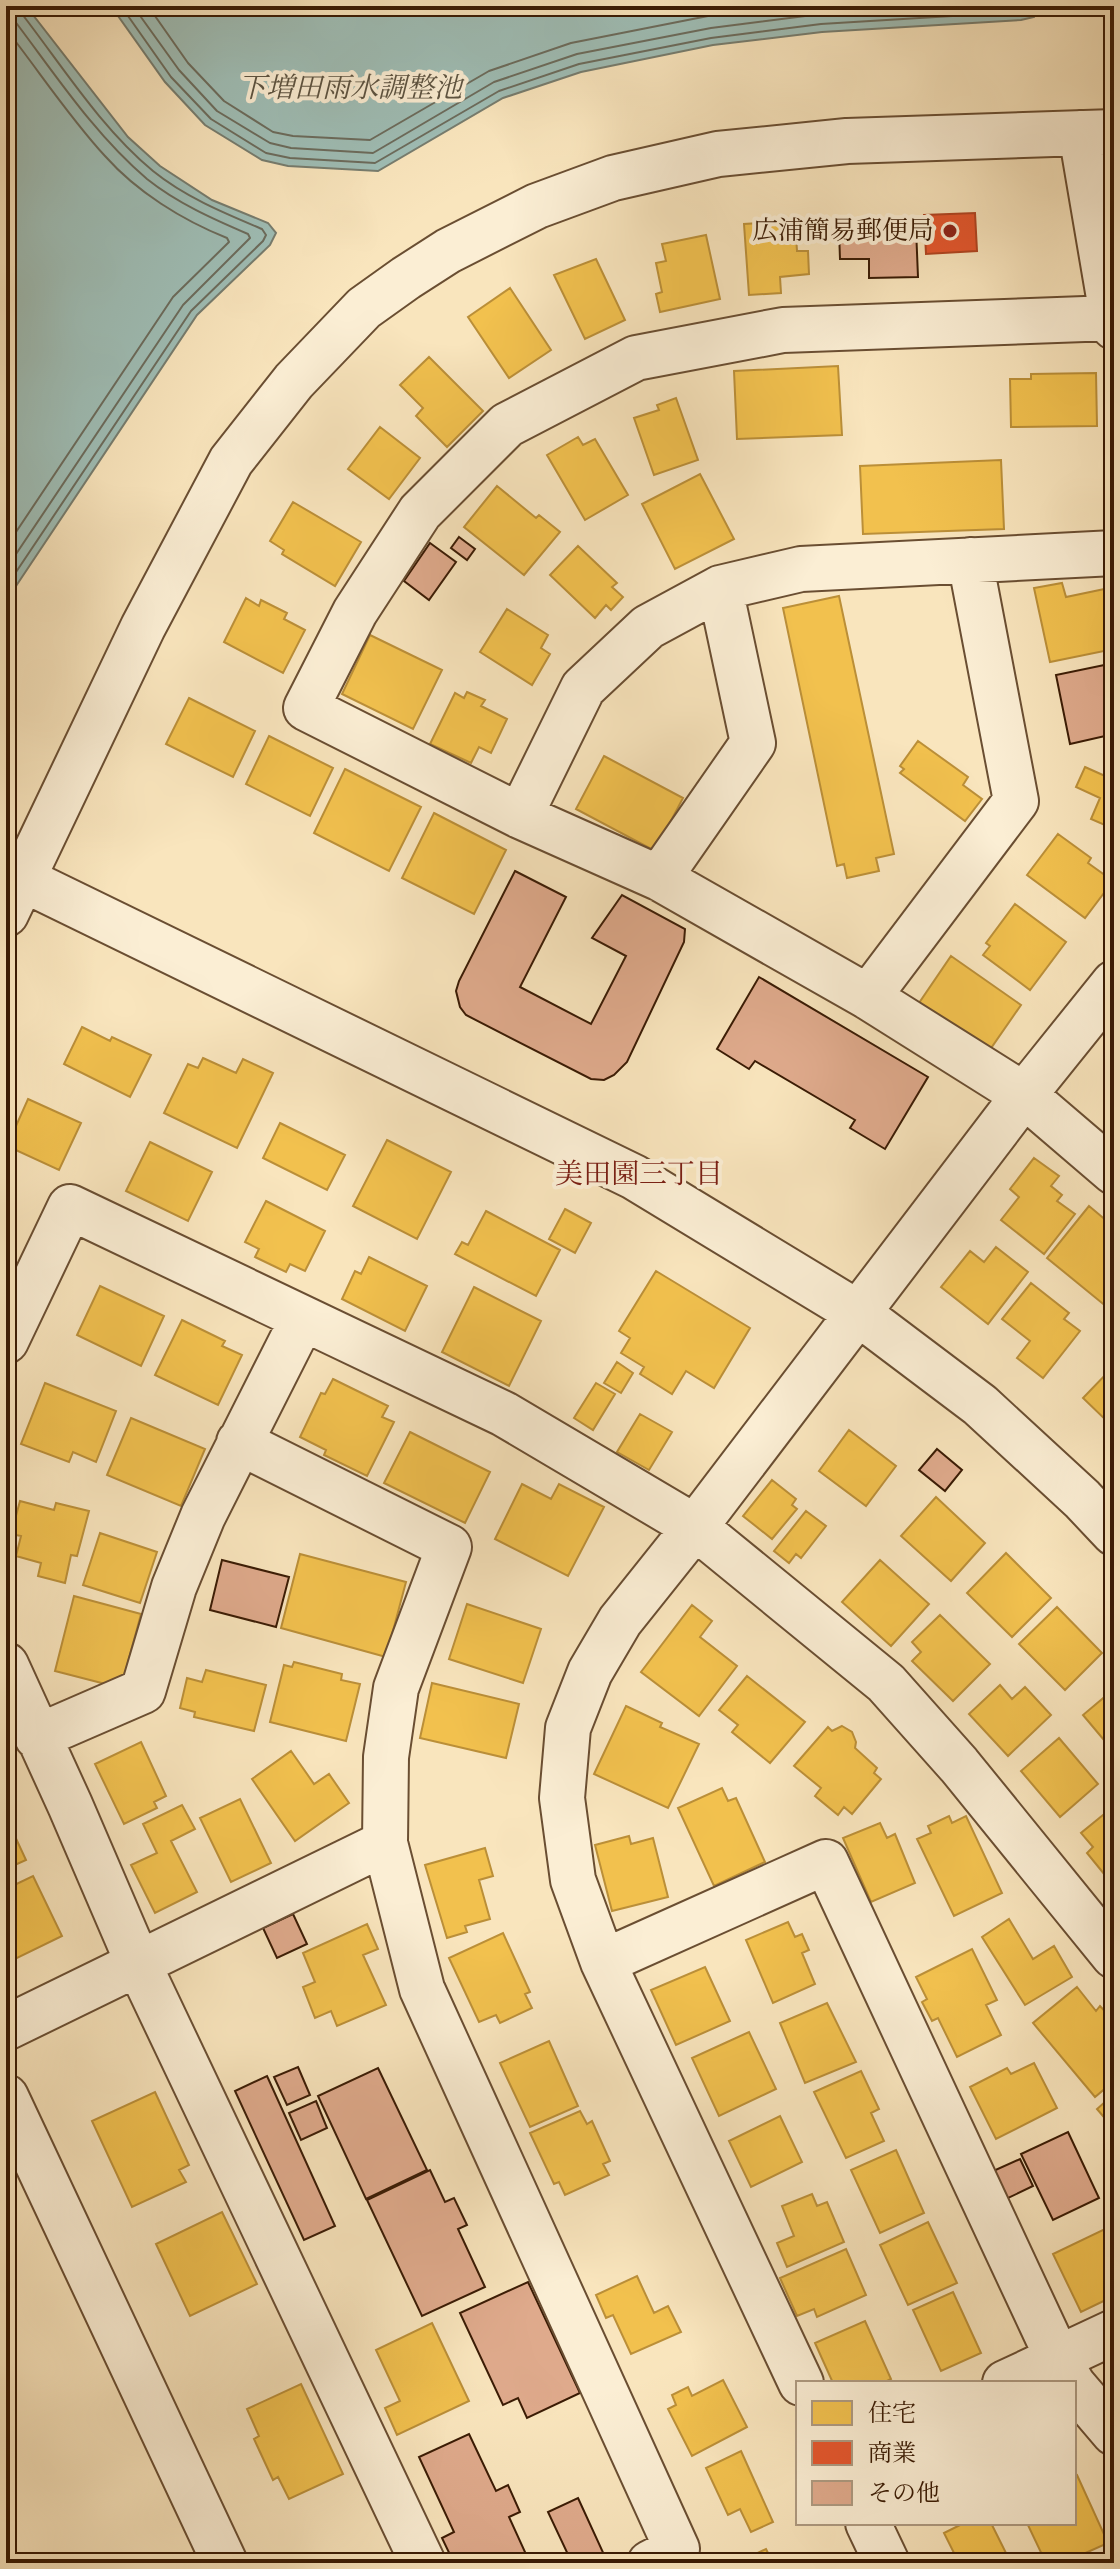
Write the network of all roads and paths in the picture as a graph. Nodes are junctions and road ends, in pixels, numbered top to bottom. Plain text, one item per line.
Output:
1 (1097, 132) edge
2 (1113, 322) edge
3 (1114, 553) edge
4 (970, 560) junction
5 (720, 588) junction
6 (520, 816) junction
7 (659, 878) junction
8 (12, 888) edge
9 (1114, 983) edge
10 (868, 997) junction
11 (1024, 1095) junction
12 (1114, 1172) edge
13 (858, 1313) junction
14 (302, 1320) junction
15 (6, 1341) edge
16 (239, 1442) junction
17 (695, 1527) junction
18 (1114, 1533) edge
19 (6, 1665) edge
20 (37, 1737) junction
21 (385, 1843) junction
22 (1114, 1956) edge
23 (603, 1962) junction
24 (138, 1963) junction
25 (6, 2028) edge
26 (6, 2097) edge
27 (1114, 2332) edge
28 (1068, 2376) edge
29 (800, 2381) edge
30 (1023, 2381) edge
31 (1076, 2386) edge
32 (1114, 2433) edge
33 (869, 2525) edge
34 (225, 2563) edge
35 (423, 2563) edge
36 (650, 2563) edge
37 (887, 2563) edge

1 - 2 street
1 - 8 street
2 - 6 street
3 - 4 street
4 - 5 street
4 - 10 street
5 - 6 street
5 - 7 street
6 - 7 street
7 - 10 street
8 - 13 street
9 - 11 street
10 - 11 street
11 - 12 street
11 - 13 street
13 - 17 street
13 - 18 street
14 - 15 street
14 - 16 street
14 - 17 street
16 - 20 street
16 - 21 street
17 - 22 street
17 - 23 street
19 - 20 street
20 - 24 street
21 - 24 street
21 - 36 street
23 - 28 street
23 - 29 street
24 - 25 street
24 - 35 street
26 - 34 street
27 - 28 street
28 - 30 street
31 - 32 street
33 - 37 street

